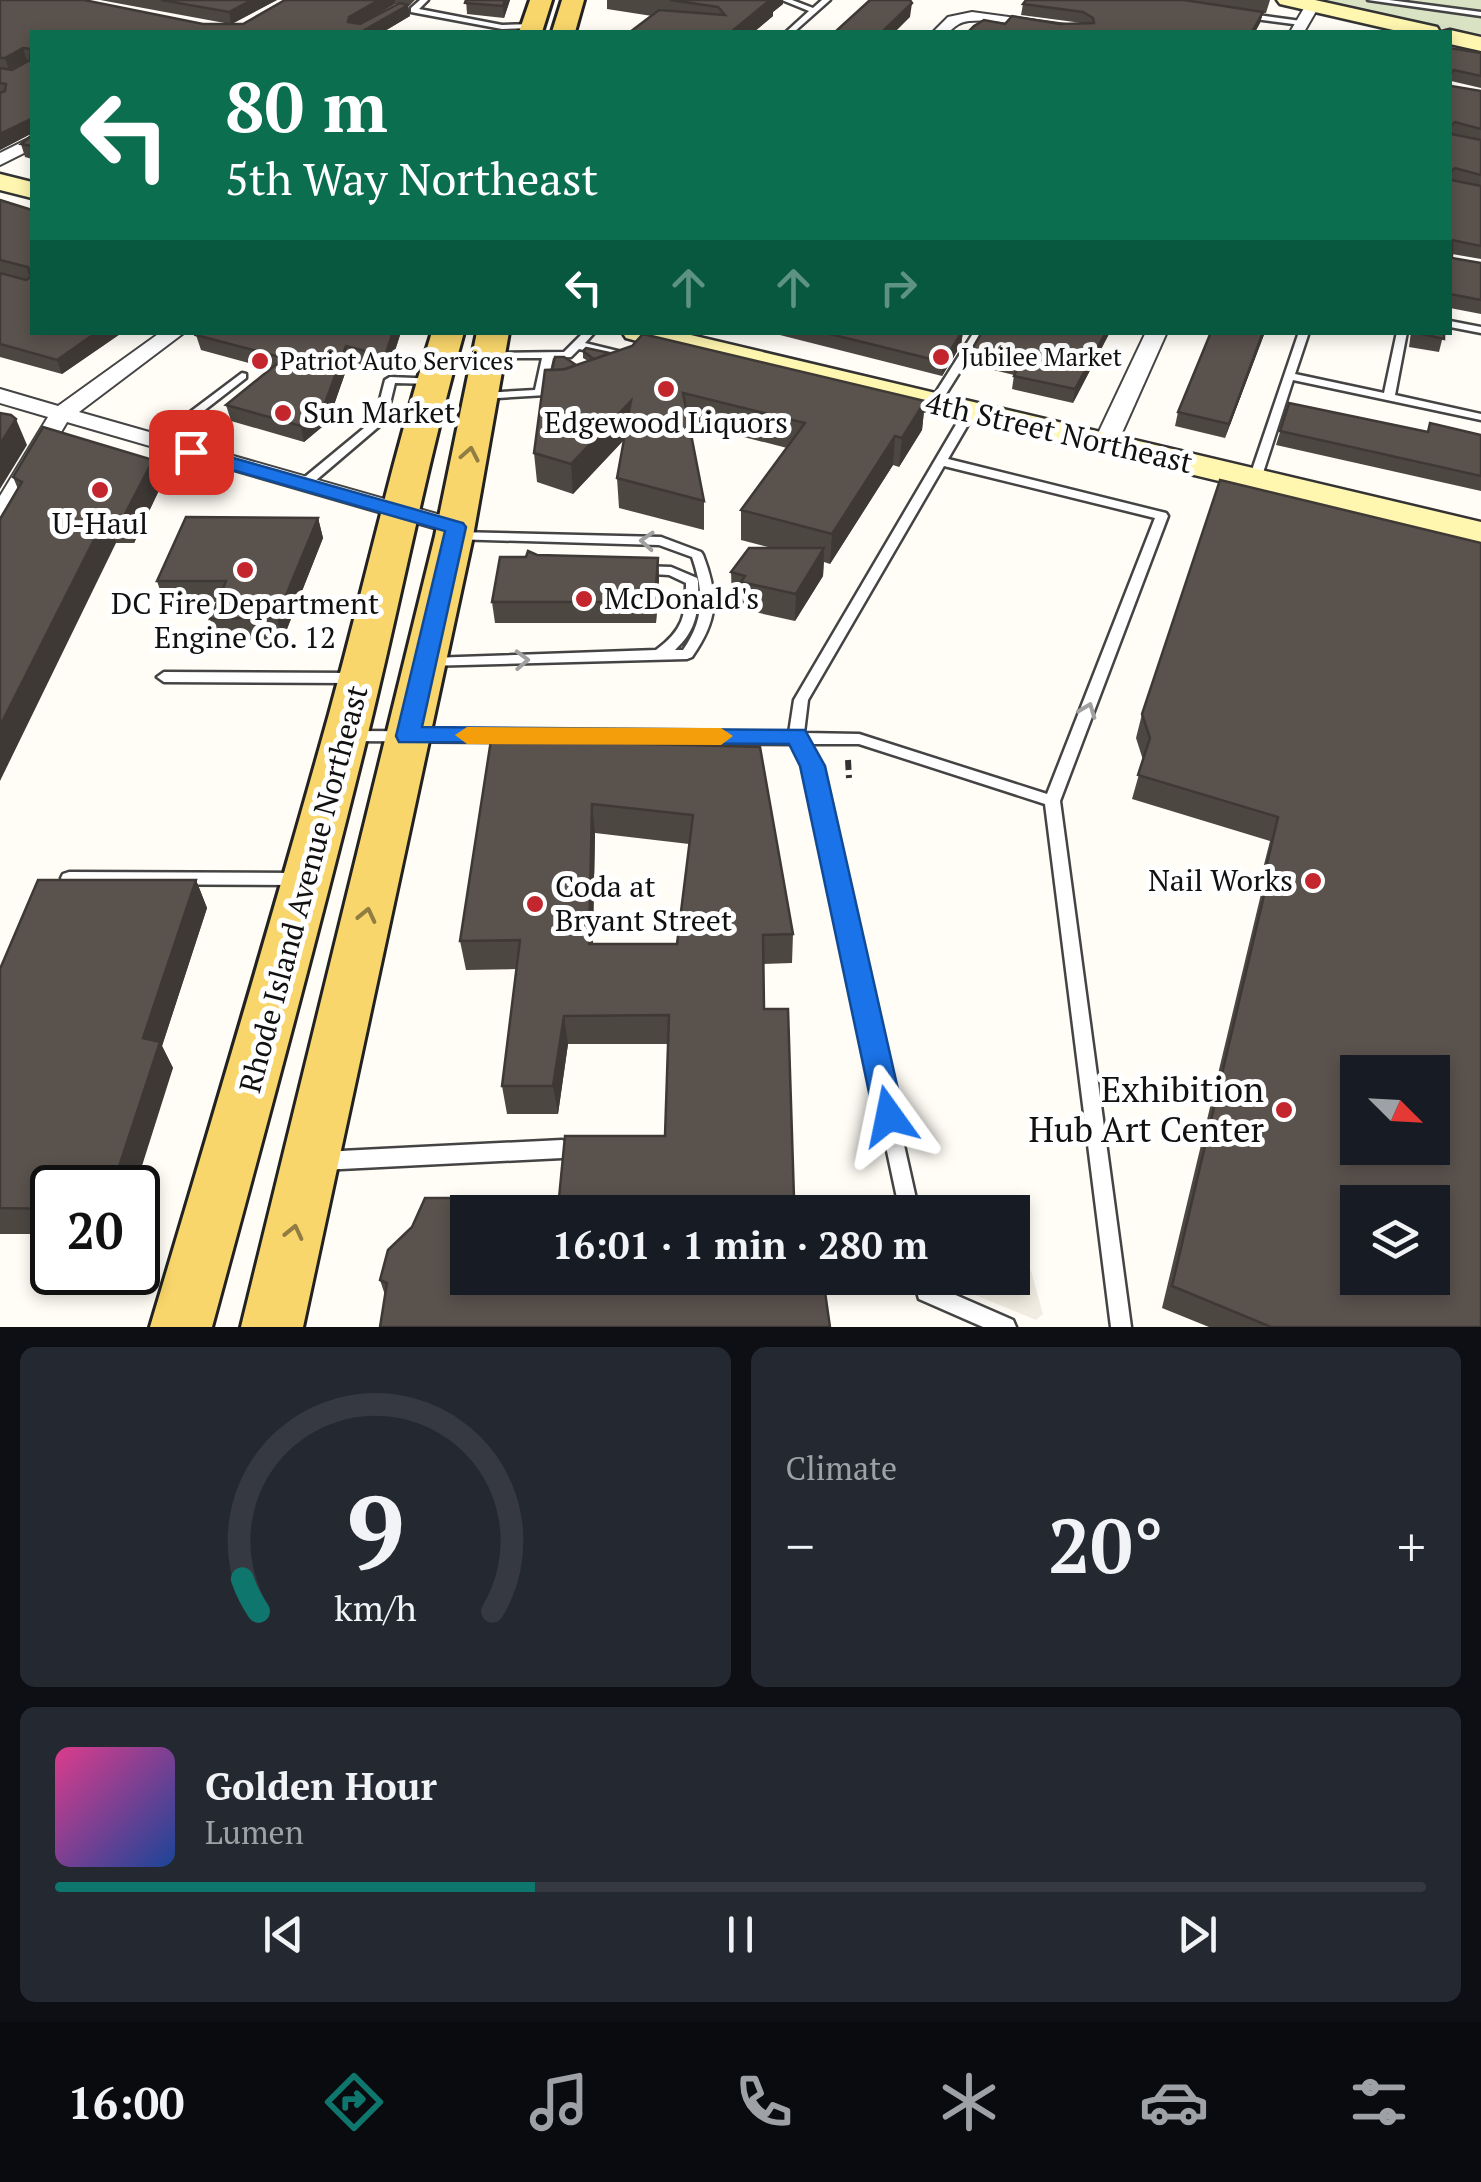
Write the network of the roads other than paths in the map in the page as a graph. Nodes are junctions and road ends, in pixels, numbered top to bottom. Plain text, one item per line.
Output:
1 (424, 0) edge
2 (540, 0) edge
3 (572, 0) edge
4 (786, 0) edge
5 (826, 0) edge
6 (1287, 0) edge
7 (1372, 0) edge
8 (798, 2) edge
9 (400, 9) edge
10 (414, 10) junction
11 (814, 11) junction
12 (1231, 14) edge
13 (1481, 14) edge
14 (1304, 21) edge
15 (532, 29) edge
16 (564, 30) edge
17 (792, 30) edge
18 (943, 30) edge
19 (1040, 30) edge
20 (1406, 30) edge
21 (1452, 37) edge
22 (1481, 44) edge
23 (30, 143) edge
24 (0, 160) edge
25 (0, 182) edge
26 (30, 190) edge
27 (1452, 324) edge
28 (1481, 330) edge
29 (171, 335) edge
30 (447, 335) edge
31 (587, 335) edge
32 (978, 335) edge
33 (1156, 335) edge
34 (1303, 335) edge
35 (1401, 335) edge
36 (491, 344) edge
37 (578, 345) junction
38 (644, 348) edge
39 (548, 355) junction
40 (567, 355) junction
41 (583, 367) edge
42 (242, 376) dead end
43 (1289, 376) junction
44 (434, 381) junction
45 (580, 385) edge
46 (540, 393) junction
47 (0, 396) edge
48 (482, 396) junction
49 (1389, 398) junction
50 (935, 403) junction
51 (970, 412) junction
52 (61, 414) junction
53 (1481, 418) edge
54 (423, 419) junction
55 (380, 420) junction
56 (157, 442) junction
57 (1105, 444) junction
58 (940, 462) junction
59 (1255, 479) junction
60 (304, 484) junction
61 (402, 512) junction
62 (0, 516) edge
63 (455, 532) junction
64 (1481, 533) edge
65 (615, 570) edge
66 (658, 656) junction
67 (425, 664) junction
68 (164, 677) dead end
69 (360, 678) junction
70 (344, 736) junction
71 (408, 736) junction
72 (796, 736) junction
73 (1052, 801) junction
74 (69, 878) edge
75 (308, 880) junction
76 (562, 1149) edge
77 (310, 1162) junction
78 (905, 1195) edge
79 (944, 1295) edge
80 (181, 1327) edge
81 (272, 1327) edge
82 (1006, 1327) edge
83 (1121, 1327) edge

1 - 10 lane
2 - 15 main road
3 - 16 main road
4 - 8 lane
5 - 11 lane
6 - 14 street
7 - 13 lane
8 - 11 lane
9 - 10 lane
10 - 15 lane
11 - 17 lane
12 - 14 lane
14 - 20 street
18 - 19 street
21 - 22 street
23 - 24 street
25 - 26 street
27 - 28 lane
29 - 52 street
30 - 44 main road, Rhode Island Avenue Northeast
31 - 37 lane
32 - 50 lane
33 - 57 street
34 - 43 lane
35 - 49 lane
36 - 39 lane
36 - 48 main road, Rhode Island Avenue Northeast
37 - 38 lane
37 - 40 lane
38 - 50 street, 4th Street Northeast
39 - 40 lane
39 - 46 lane
40 - 41 lane
42 - 56 lane
43 - 49 lane
43 - 59 lane
44 - 54 main road, Rhode Island Avenue Northeast
44 - 55 lane
45 - 46 lane
46 - 48 lane
47 - 52 street
63 -> 48 main road, Rhode Island Avenue Northeast
49 - 53 lane
50 - 51 street, 4th Street Northeast
51 - 57 street, 4th Street Northeast
51 - 58 lane
52 - 56 street
52 - 62 street
54 - 55 lane
54 - 61 main road, Rhode Island Avenue Northeast
55 - 60 lane
56 - 60 street
57 - 59 street, 4th Street Northeast
58 - 72 lane
73 -> 58 lane
59 - 64 street, 4th Street Northeast
60 - 61 street
61 - 63 street
61 - 69 main road, Rhode Island Avenue Northeast
66 -> 63 lane
63 - 67 main road, Rhode Island Avenue Northeast
65 - 66 lane
67 -> 66 lane
67 - 71 main road, Rhode Island Avenue Northeast
68 - 69 lane
69 - 70 main road, Rhode Island Avenue Northeast
70 - 71 lane
70 - 75 main road, Rhode Island Avenue Northeast
71 - 72 lane
77 -> 71 main road, Rhode Island Avenue Northeast
72 - 73 lane
72 - 78 lane
73 - 83 lane
74 - 75 lane
75 - 80 main road, Rhode Island Avenue Northeast
76 - 77 lane
81 -> 77 main road, Rhode Island Avenue Northeast
79 - 82 lane

